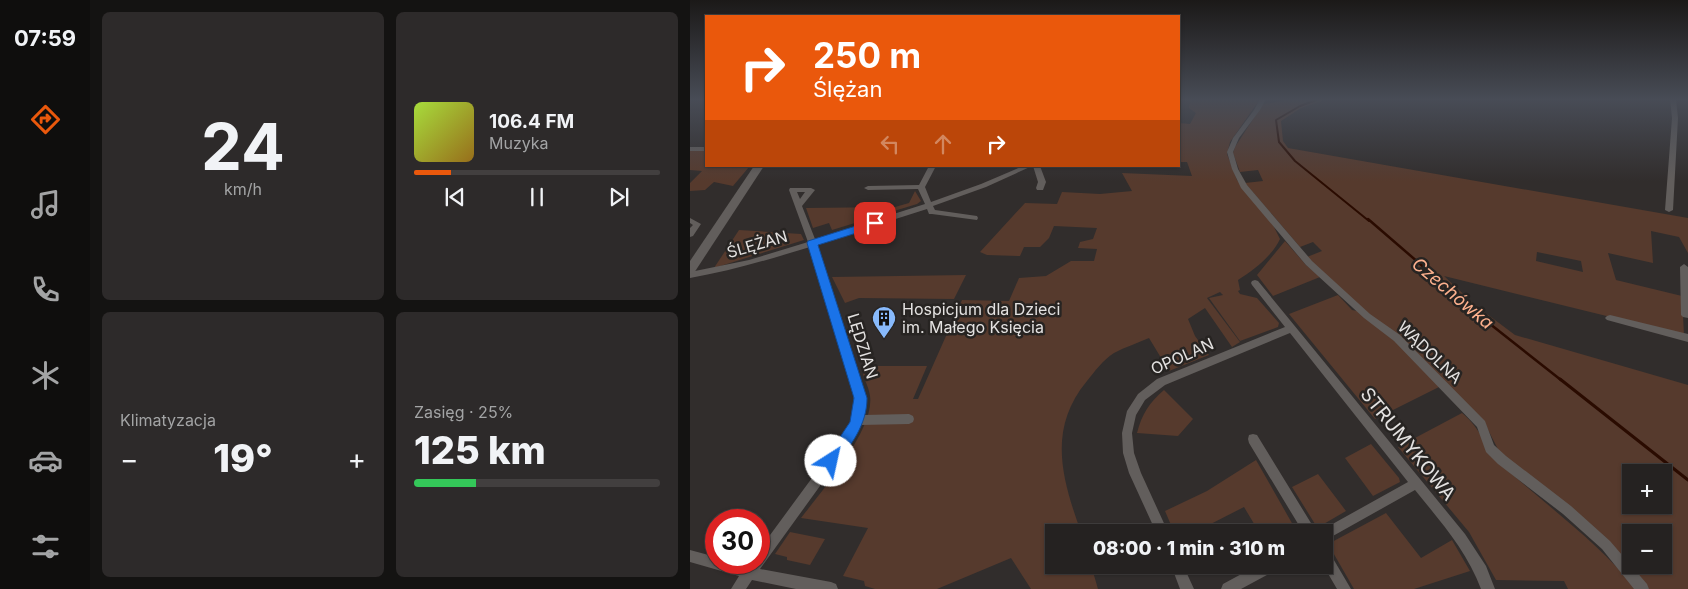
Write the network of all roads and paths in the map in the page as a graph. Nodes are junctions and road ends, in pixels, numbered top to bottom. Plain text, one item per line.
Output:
1 (1245, 126) edge
2 (1674, 126) edge
3 (690, 149) edge
4 (705, 149) edge
5 (758, 167) edge
6 (932, 167) edge
7 (1027, 167) edge
8 (1036, 167) edge
9 (921, 187) junction
10 (868, 188) dead end
11 (1040, 188) dead end
12 (799, 205) junction
13 (929, 206) junction
14 (1669, 210) dead end
15 (974, 218) dead end
16 (690, 220) edge
17 (690, 234) edge
18 (812, 243) junction
19 (1684, 267) dead end
20 (690, 270) edge
21 (690, 275) edge
22 (1255, 283) dead end
23 (1686, 315) dead end
24 (1610, 318) dead end
25 (1292, 328) junction
26 (1688, 338) edge
27 (909, 419) dead end
28 (858, 420) junction
29 (1253, 440) dead end
30 (1417, 483) junction
31 (1158, 524) edge
32 (1305, 524) edge
33 (1333, 530) edge
34 (770, 544) edge
35 (690, 556) edge
36 (705, 558) edge
37 (770, 570) edge
38 (1333, 570) edge
39 (749, 574) edge
40 (1180, 574) edge
41 (1255, 574) edge
42 (738, 589) edge
43 (831, 589) edge
44 (1187, 589) edge
45 (1228, 589) edge
46 (1344, 589) edge
47 (1488, 589) edge
48 (1642, 589) edge

1 - 48 street, WĄDOLNA
2 - 14 street
3 - 4 street
5 - 20 main road
6 - 9 street
7 - 13 street, ŚLĘŻAN
8 - 11 street
9 - 10 street
9 - 13 street
12 - 12 street, LĘDZIAN
12 - 18 street, LĘDZIAN
13 - 15 street
13 - 18 street, ŚLĘŻAN
16 - 17 street
18 - 21 street, ŚLĘŻAN
18 - 28 street, LĘDZIAN
19 - 23 street
22 - 25 street, STRUMYKOWA
24 - 26 street
25 - 30 street, STRUMYKOWA
25 - 31 street, OPOLAN
27 - 28 street
28 - 34 street, LĘDZIAN
29 - 32 street
30 - 33 street
30 - 47 street, STRUMYKOWA
35 - 36 street
37 - 43 street
38 - 46 street
39 - 42 street, LĘDZIAN
40 - 44 street
41 - 45 street

